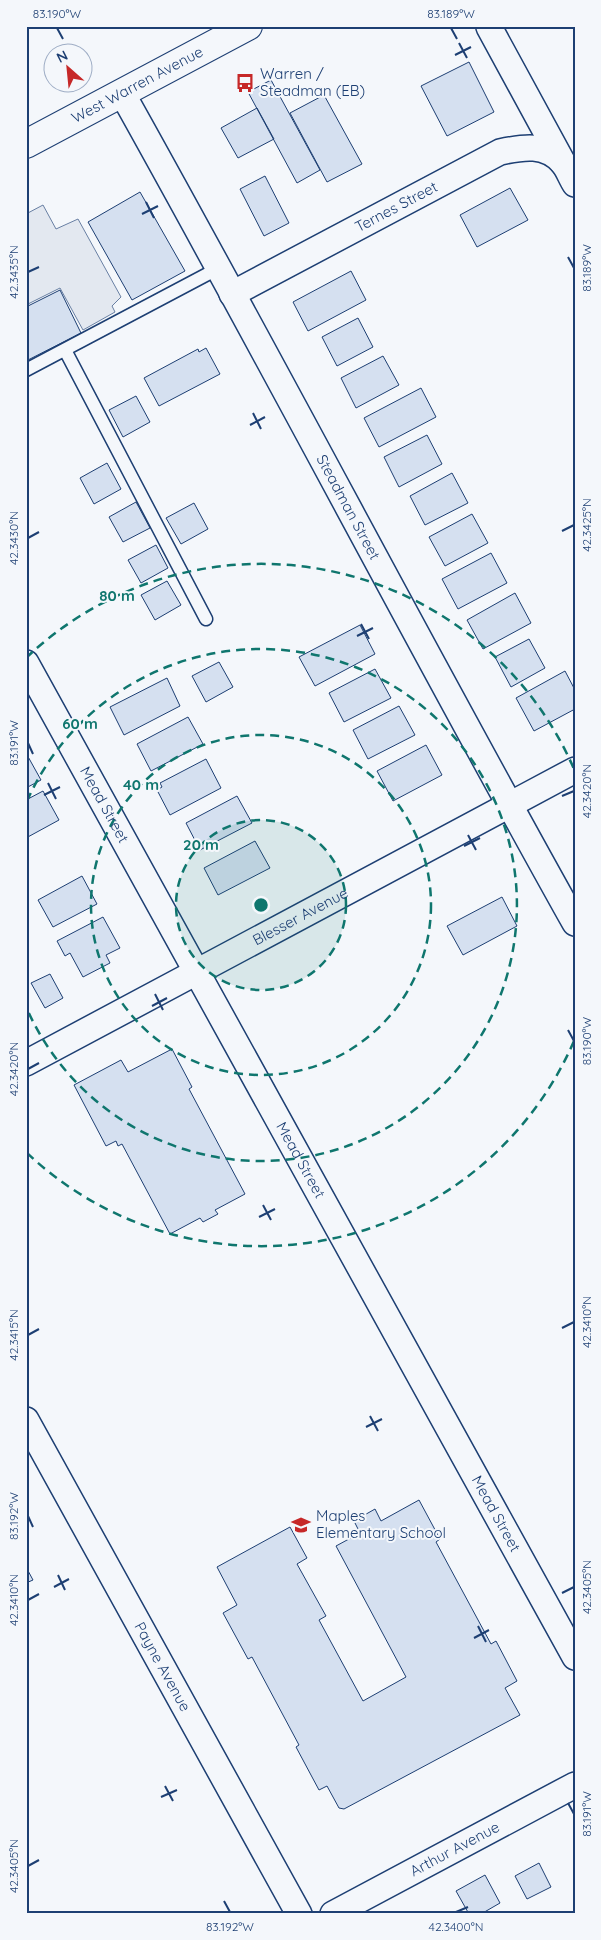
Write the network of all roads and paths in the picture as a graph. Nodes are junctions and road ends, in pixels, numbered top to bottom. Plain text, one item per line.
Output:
1 (248, 26) edge
2 (489, 27) edge
3 (122, 93) junction
4 (26, 144) edge
5 (563, 163) junction
6 (575, 184) edge
7 (219, 268) junction
8 (232, 294) junction
9 (65, 350) junction
10 (26, 370) edge
11 (206, 619) dead end
12 (26, 663) edge
13 (575, 770) edge
14 (509, 806) junction
15 (575, 923) edge
16 (197, 972) junction
17 (26, 1063) edge
18 (26, 1420) edge
19 (575, 1657) edge
20 (575, 1785) edge
21 (299, 1914) edge
22 (333, 1914) edge

1 - 3 main road, West Warren Avenue
2 - 5 street, Ternes Street
3 - 4 main road, West Warren Avenue
3 - 7 street, Steadman Street
5 - 6 street, Ternes Street
5 - 8 street, Ternes Street
7 - 8 street, Steadman Street
7 - 9 lane
8 - 14 street, Steadman Street
9 - 10 lane
9 - 11 lane
12 - 16 street, Mead Street
13 - 14 street, Blesser Avenue
14 - 15 street, Steadman Street
14 - 16 street, Blesser Avenue
16 - 17 street, Blesser Avenue
16 - 19 street, Mead Street
18 - 21 street, Payne Avenue
20 - 22 street, Arthur Avenue

